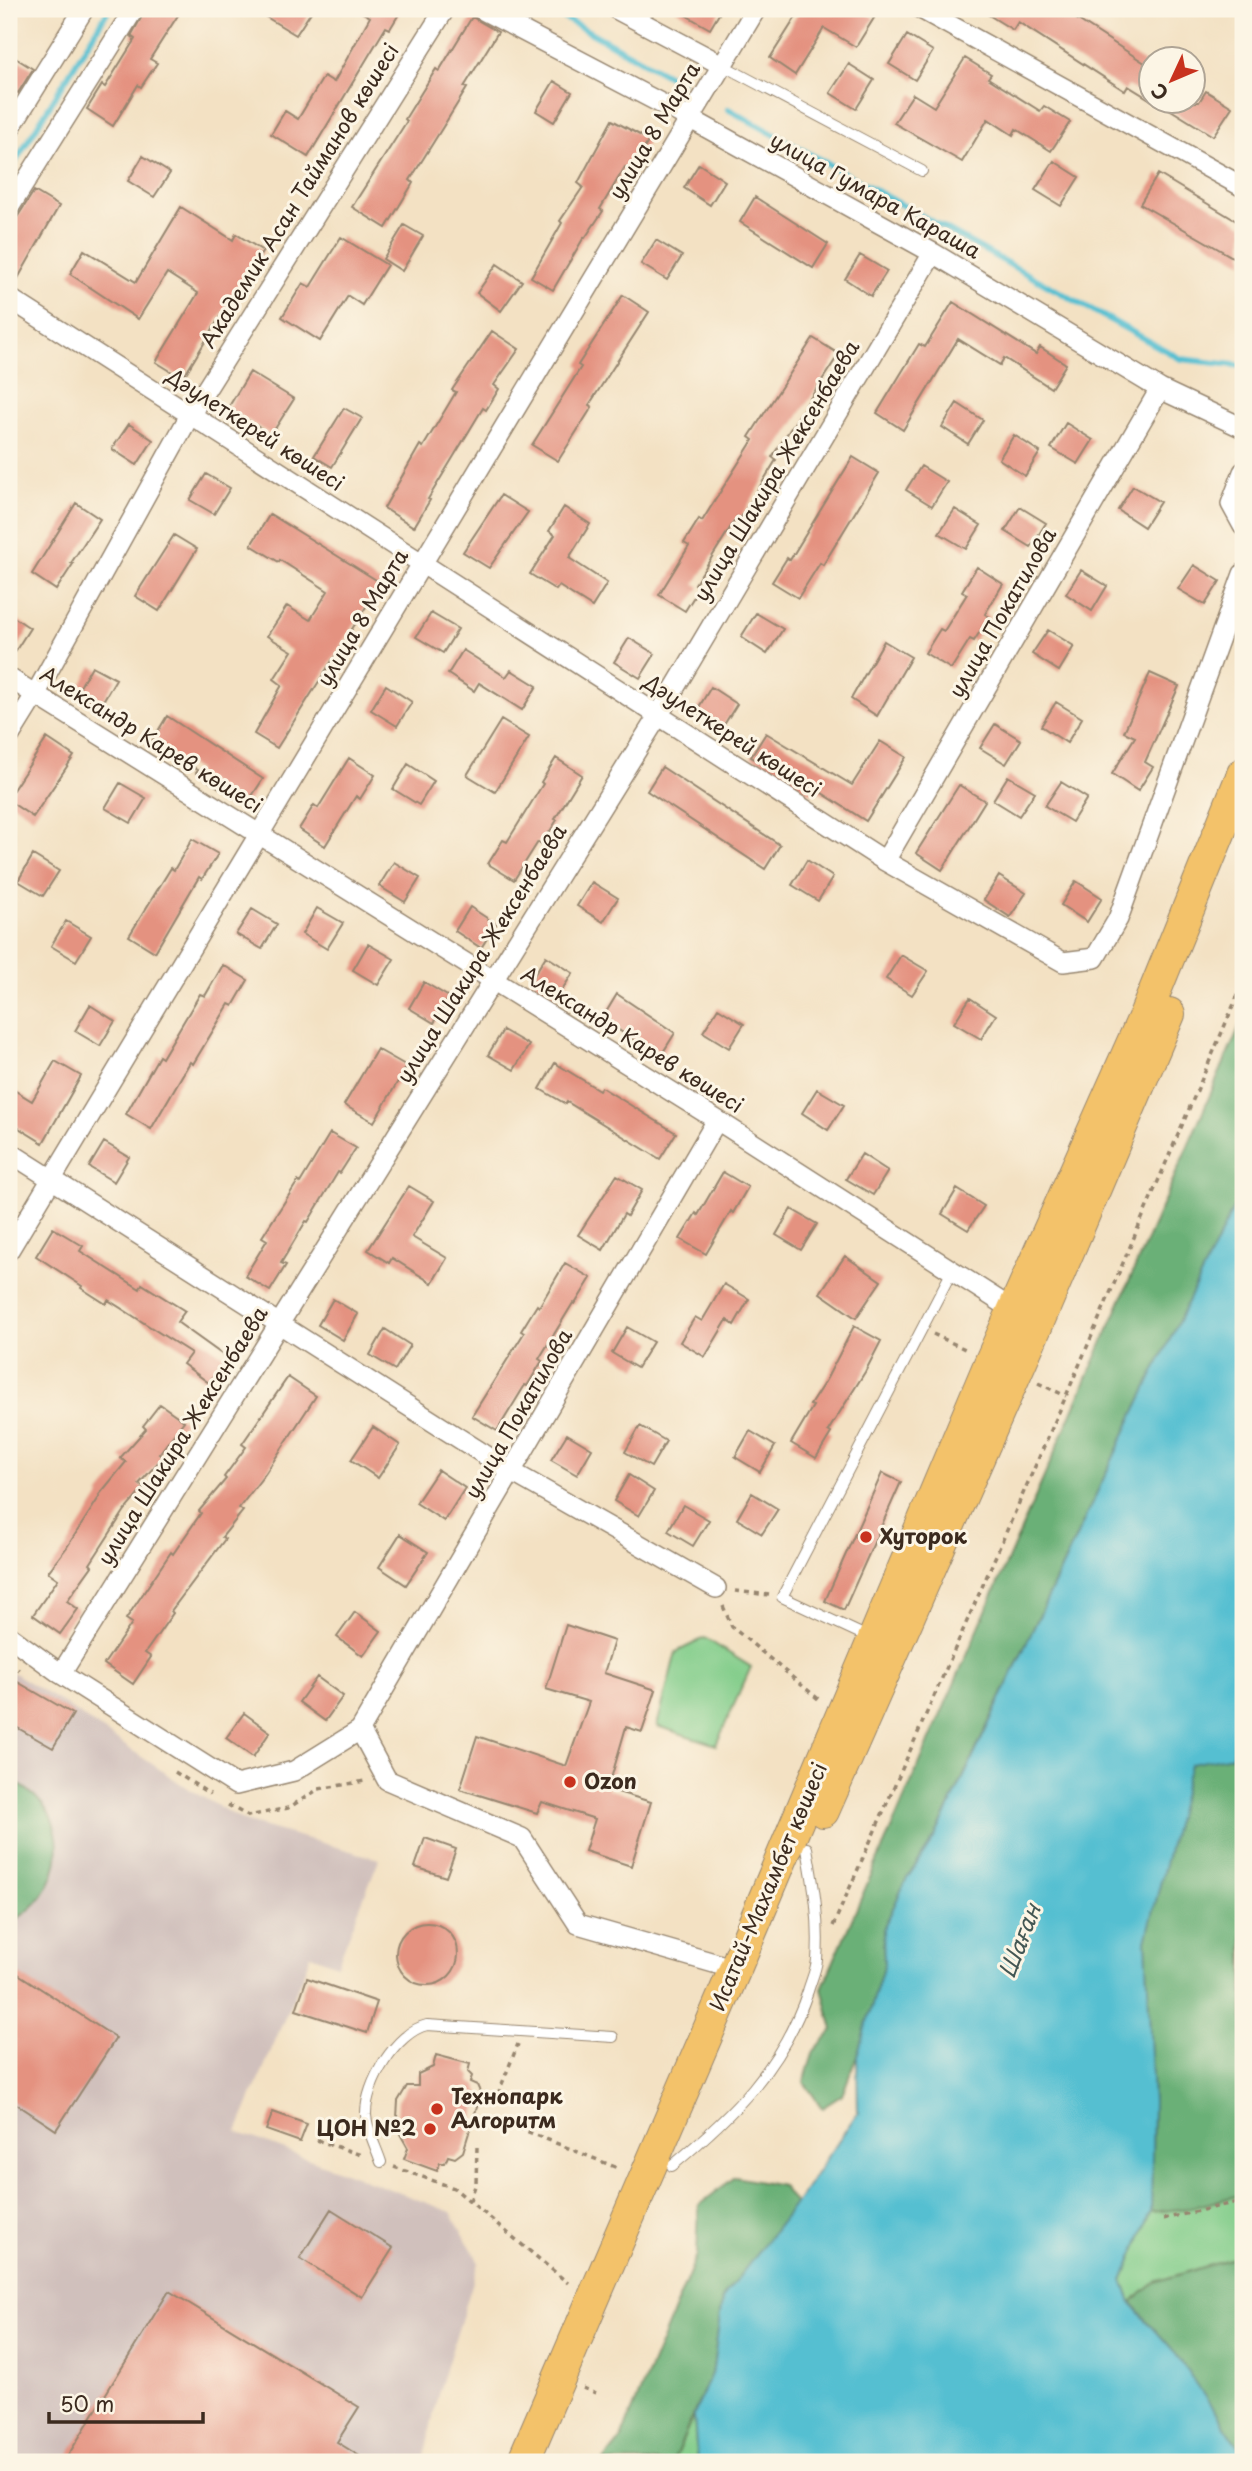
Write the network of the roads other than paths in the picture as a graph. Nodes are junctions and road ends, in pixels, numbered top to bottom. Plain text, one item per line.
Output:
1 (84, 9) edge
2 (134, 9) edge
3 (445, 9) edge
4 (481, 9) edge
5 (616, 9) edge
6 (756, 9) edge
7 (921, 9) edge
8 (722, 65) junction
9 (689, 118) junction
10 (9, 130) edge
11 (922, 171) dead end
12 (1243, 187) edge
13 (9, 208) edge
14 (933, 253) junction
15 (9, 298) edge
16 (1160, 389) junction
17 (190, 415) junction
18 (1243, 428) edge
19 (1243, 472) edge
20 (1243, 526) edge
21 (421, 565) junction
22 (1243, 574) edge
23 (9, 678) edge
24 (35, 695) junction
25 (658, 716) junction
26 (9, 737) edge
27 (1243, 774) edge
28 (1243, 832) edge
29 (259, 835) junction
30 (885, 861) junction
31 (493, 979) junction
32 (717, 1120) junction
33 (9, 1152) edge
34 (52, 1179) junction
35 (9, 1250) edge
36 (952, 1271) junction
37 (1026, 1317) junction
38 (279, 1324) junction
39 (512, 1472) junction
40 (716, 1588) road end
41 (9, 1636) edge
42 (873, 1639) junction
43 (61, 1674) junction
44 (360, 1730) junction
45 (807, 1848) junction
46 (735, 1969) junction
47 (613, 2038) dead end
48 (381, 2162) road end
49 (672, 2166) junction
50 (523, 2462) edge
51 (544, 2462) edge

1 - 10 street
2 - 13 street
3 - 17 street, Академик Асан Тайманов көшесі
4 - 9 street, улица Гумара Караша
5 - 8 street
6 - 8 street, улица 8 Марта
7 - 12 street
8 - 9 street, улица 8 Марта
8 - 11 lane
9 - 14 street, улица Гумара Караша
9 - 21 street, улица 8 Марта
14 - 16 street, улица Гумара Караша
14 - 25 street, улица Шакира Жексенбаева
15 - 17 street, Дәулеткерей көшесі
16 - 18 street, улица Гумара Караша
16 - 30 street, улица Покатилова
17 - 21 street, Дәулеткерей көшесі
17 - 24 street, Академик Асан Тайманов көшесі
19 - 20 street
21 - 25 street, Дәулеткерей көшесі
21 - 29 street, улица 8 Марта
22 - 30 street, Дәулеткерей көшесі
23 - 24 street, Александр Карев көшесі
24 - 26 street, Академик Асан Тайманов көшесі
24 - 29 street, Александр Карев көшесі
25 - 30 street, Дәулеткерей көшесі
25 - 31 street, улица Шакира Жексенбаева
27 - 37 main road
28 - 37 main road
29 - 31 street, Александр Карев көшесі
29 - 34 street, улица 8 Марта
31 - 32 street, Александр Карев көшесі
31 - 38 street, улица Шакира Жексенбаева
32 - 36 street, Александр Карев көшесі
32 - 39 street, улица Покатилова
33 - 34 street
34 - 35 street, улица 8 Марта
34 - 38 street
36 - 37 street, Александр Карев көшесі
36 - 42 lane
37 - 42 main road, Исатай-Махамбет көшесі
37 - 45 main road
38 - 39 street
38 - 43 street, улица Шакира Жексенбаева
39 - 40 street
39 - 44 street, улица Покатилова
41 - 43 street
42 - 46 main road, Исатай-Махамбет көшесі
43 - 44 street
44 - 46 street
45 - 49 main road
45 - 49 lane
46 - 50 main road, Исатай-Махамбет көшесі
47 - 48 lane
49 - 51 main road

